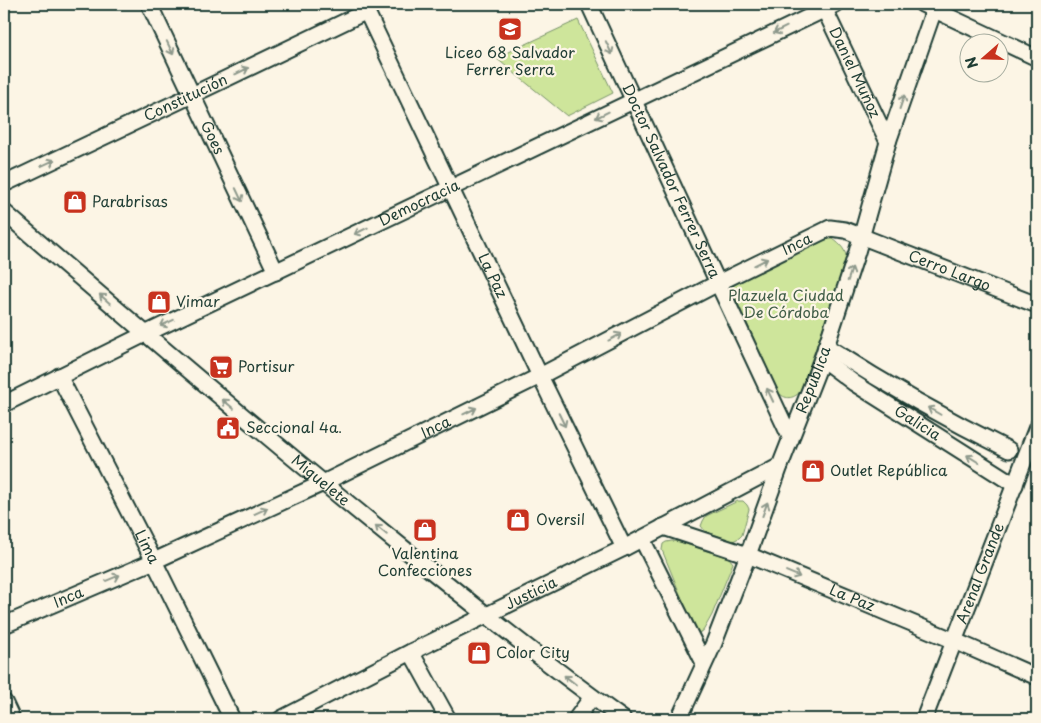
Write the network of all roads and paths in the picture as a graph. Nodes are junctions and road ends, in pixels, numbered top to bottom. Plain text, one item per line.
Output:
1 (149, 4) edge
2 (589, 4) edge
3 (827, 5) edge
4 (931, 6) edge
5 (365, 7) edge
6 (1037, 58) edge
7 (192, 95) junction
8 (633, 100) junction
9 (888, 142) junction
10 (4, 184) edge
11 (451, 188) junction
12 (4, 212) edge
13 (861, 236) junction
14 (276, 272) junction
15 (718, 283) junction
16 (1037, 305) edge
17 (145, 334) junction
18 (824, 353) junction
19 (59, 376) junction
20 (540, 376) junction
21 (4, 404) edge
22 (1037, 426) edge
23 (791, 439) junction
24 (1009, 450) tunnel mouth
25 (780, 466) junction
26 (323, 483) junction
27 (1015, 485) junction
28 (664, 527) junction
29 (642, 538) junction
30 (624, 548) junction
31 (748, 555) junction
32 (154, 560) junction
33 (487, 616) junction
34 (4, 626) edge
35 (954, 641) junction
36 (411, 652) junction
37 (704, 663) junction
38 (1037, 677) edge
39 (592, 697) junction
40 (4, 702) edge
41 (12, 719) edge
42 (232, 719) edge
43 (281, 719) edge
44 (448, 719) edge
45 (576, 719) edge
46 (624, 719) edge
47 (679, 719) edge
48 (924, 719) edge

1 -> 7 street, Goes
2 -> 8 street, Doctor Salvador Ferrer Serra
3 -> 8 street, Democracia
3 - 9 street, Daniel Muñoz
4 - 6 street
9 -> 4 street, República
7 -> 5 street, Constitución
5 - 11 street, La Paz
10 -> 7 street, Constitución
7 -> 14 street, Goes
8 -> 11 street, Democracia
8 - 15 street, Doctor Salvador Ferrer Serra
9 - 13 street, República
11 -> 14 street, Democracia
11 - 20 street, La Paz
17 -> 12 street, Miguelete
15 -> 13 street, Inca
13 - 16 street, Cerro Largo
18 -> 13 street, República
14 -> 17 street, Democracia
20 -> 15 street, Inca
23 -> 15 street, Doctor Salvador Ferrer Serra
17 - 19 street, Democracia
26 -> 17 street, Miguelete
18 - 23 street, República
24 -> 18 street, Galicia
27 -> 18 street, Galicia
19 - 21 street, Democracia
19 - 32 street, Lima
26 -> 20 street, Inca
20 -> 30 street, La Paz
22 - 27 street, Arenal Grande
23 - 25 street, República
25 - 28 street, Justicia
31 -> 25 street, República
32 -> 26 street, Inca
33 -> 26 street, Miguelete
27 - 35 street, Arenal Grande
28 - 29 street, Justicia
28 - 31 street, La Paz
29 - 30 street, Justicia
29 - 37 street
30 - 33 street, Justicia
31 -> 35 street, La Paz
31 - 37 street, República
34 -> 32 street, Inca
32 - 42 street, Lima
33 - 36 street, Justicia
39 -> 33 street, Miguelete
35 - 38 street, La Paz
35 - 48 street, Arenal Grande
36 - 43 street, Justicia
36 - 44 street
37 - 47 street, República
39 - 45 street
39 - 46 street, Miguelete
40 - 41 street

